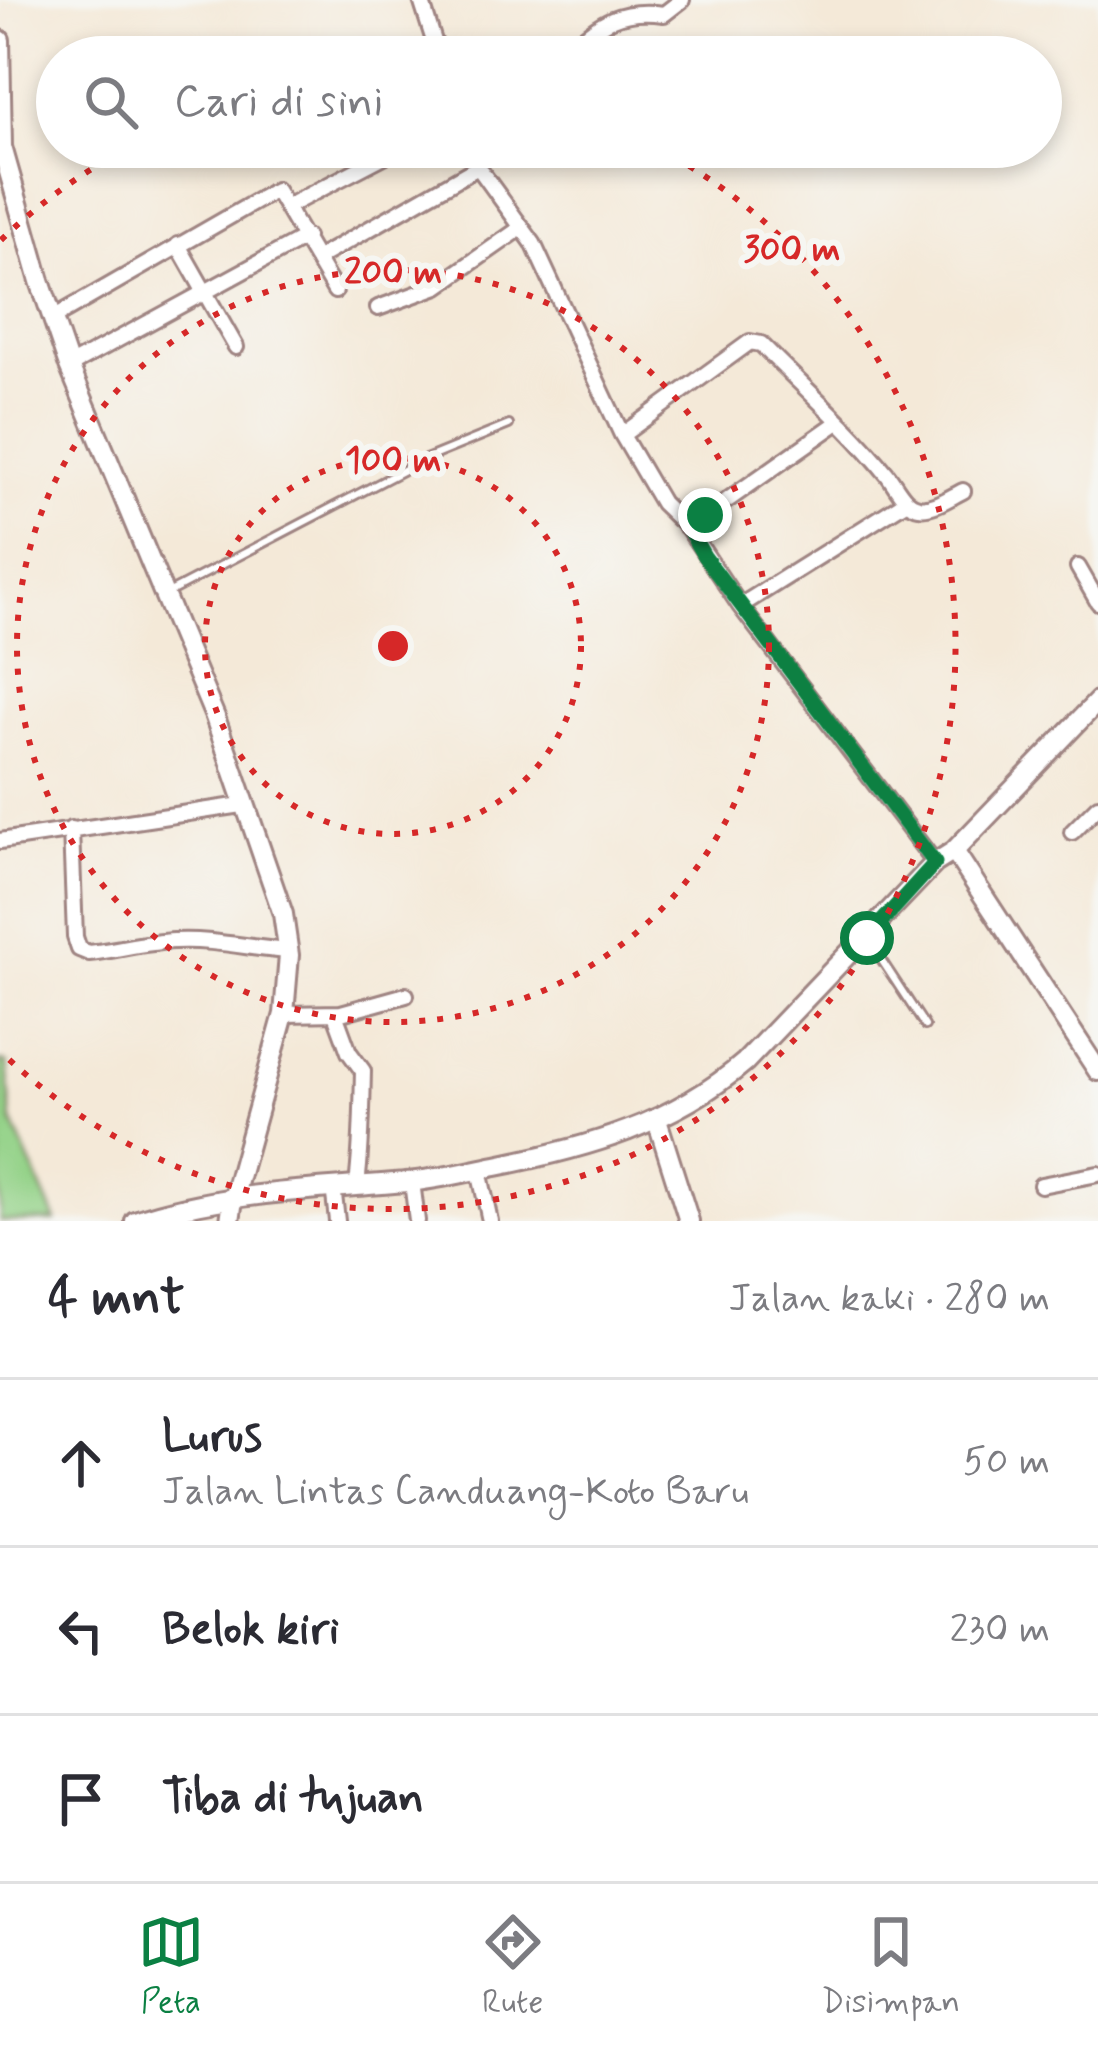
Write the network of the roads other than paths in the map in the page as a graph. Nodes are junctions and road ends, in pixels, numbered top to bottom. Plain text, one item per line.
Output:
1 (421, 0) edge
2 (682, 0) edge
3 (432, 36) edge
4 (588, 36) edge
5 (0, 40) edge
6 (1, 147) edge
7 (361, 168) edge
8 (476, 168) edge
9 (479, 168) edge
10 (288, 206) junction
11 (521, 228) junction
12 (306, 237) junction
13 (178, 245) junction
14 (319, 258) junction
15 (335, 291) dead end
16 (204, 292) junction
17 (378, 308) dead end
18 (53, 318) junction
19 (236, 346) dead end
20 (69, 366) junction
21 (837, 423) junction
22 (508, 425) dead end
23 (622, 435) junction
24 (964, 490) dead end
25 (907, 501) junction
26 (688, 528) junction
27 (1078, 567) dead end
28 (165, 595) junction
29 (1098, 602) edge
30 (740, 606) junction
31 (1098, 701) edge
32 (242, 805) junction
33 (1098, 806) edge
34 (71, 830) junction
35 (1072, 832) dead end
36 (0, 841) edge
37 (954, 851) junction
38 (935, 863) junction
39 (867, 938) junction
40 (288, 951) junction
41 (406, 994) dead end
42 (335, 1013) junction
43 (284, 1014) junction
44 (925, 1027) dead end
45 (1098, 1071) edge
46 (657, 1120) junction
47 (479, 1170) junction
48 (1098, 1174) edge
49 (412, 1182) junction
50 (357, 1185) junction
51 (1041, 1185) dead end
52 (333, 1186) junction
53 (232, 1199) junction
54 (135, 1221) edge
55 (230, 1221) edge
56 (337, 1221) edge
57 (416, 1221) edge
58 (490, 1221) edge
59 (688, 1221) edge

1 - 3 street
2 - 4 street
5 - 6 street
6 - 18 street
7 - 10 street
8 - 14 street
9 - 11 street
10 - 12 street
10 - 13 street
11 - 17 street
11 - 23 street
12 - 14 street
12 - 16 street
13 - 16 street
13 - 18 street
14 - 15 street
16 - 19 street
16 - 20 street
18 - 20 street
20 - 28 street
21 - 23 street
21 - 25 street
21 - 26 street
22 - 28 lane
23 - 26 street
24 - 25 street
25 - 30 street
26 - 30 street
27 - 29 street
28 - 32 street
30 - 38 street
31 - 37 street
32 - 34 street
32 - 40 street
33 - 35 street
34 - 36 street
34 - 40 street
37 - 38 street
37 - 45 street
38 - 39 street
39 - 44 lane
39 - 46 street
40 - 43 street
41 - 42 street
42 - 43 street
42 - 50 street
43 - 53 street
46 - 47 street
46 - 59 street
47 - 49 street
47 - 58 street
48 - 51 street
49 - 50 street
49 - 57 street
50 - 52 street
52 - 53 street
52 - 56 street
53 - 54 street
53 - 55 street

